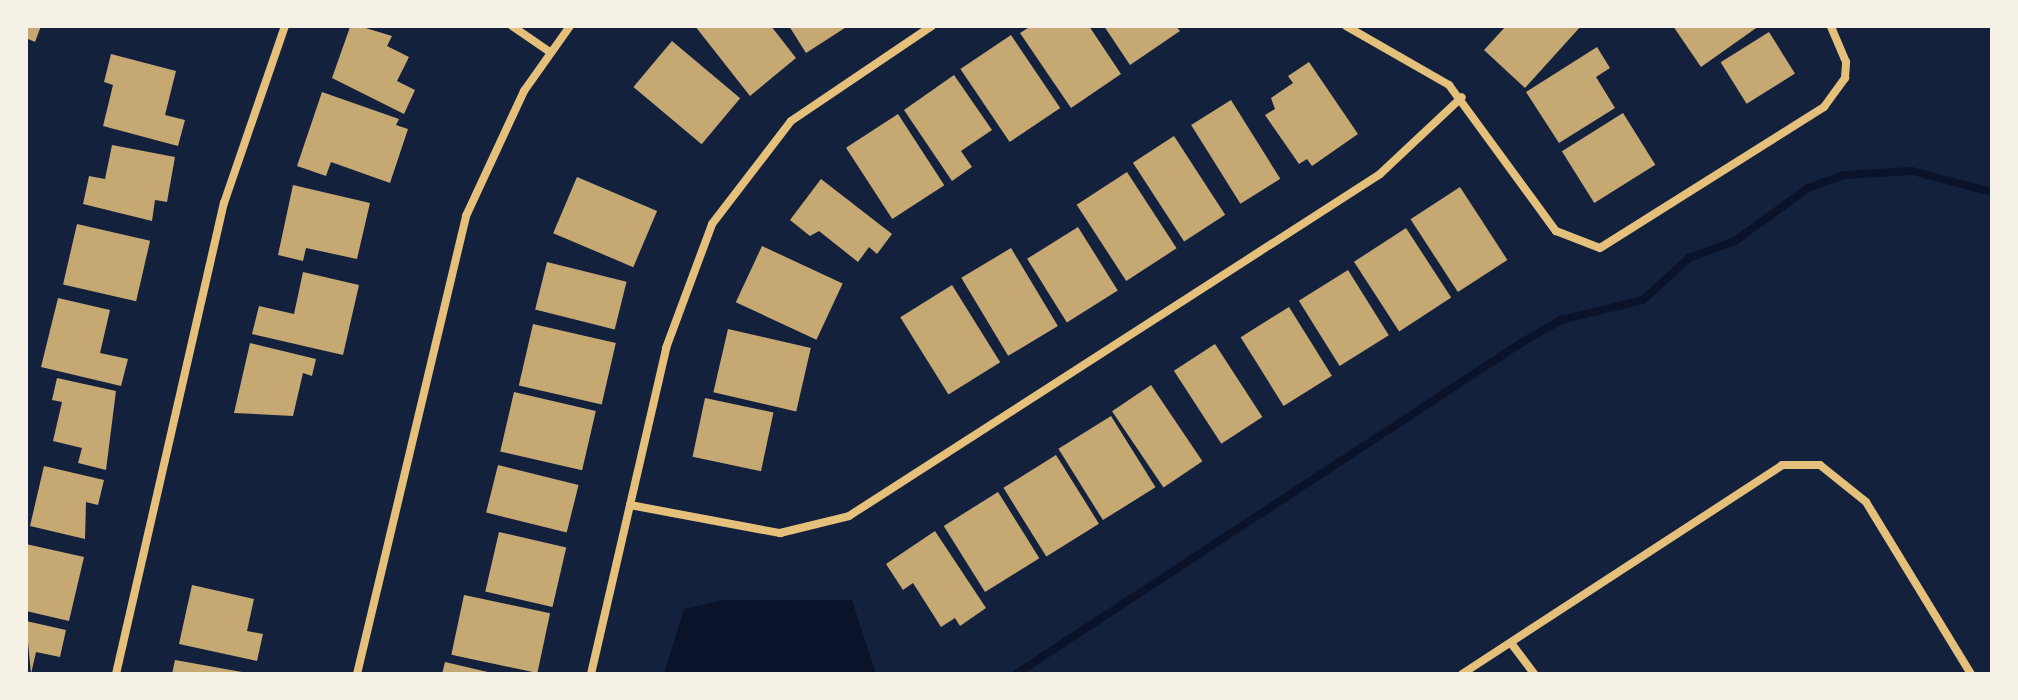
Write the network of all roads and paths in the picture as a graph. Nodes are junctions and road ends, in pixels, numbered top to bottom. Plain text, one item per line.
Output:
1 (285, 26) edge
2 (512, 26) edge
3 (570, 26) edge
4 (932, 26) edge
5 (1346, 26) edge
6 (1831, 26) edge
7 (550, 52) junction
8 (1462, 97) junction
9 (630, 505) junction
10 (1511, 643) junction
11 (116, 674) edge
12 (357, 674) edge
13 (591, 674) edge
14 (1462, 674) edge
15 (1534, 674) edge
16 (1971, 674) edge

1 - 11 street
2 - 7 street
3 - 7 street
4 - 9 street
5 - 8 street
6 - 8 street
7 - 12 street
8 - 9 street
9 - 13 street
10 - 14 street
10 - 15 street
10 - 16 street

